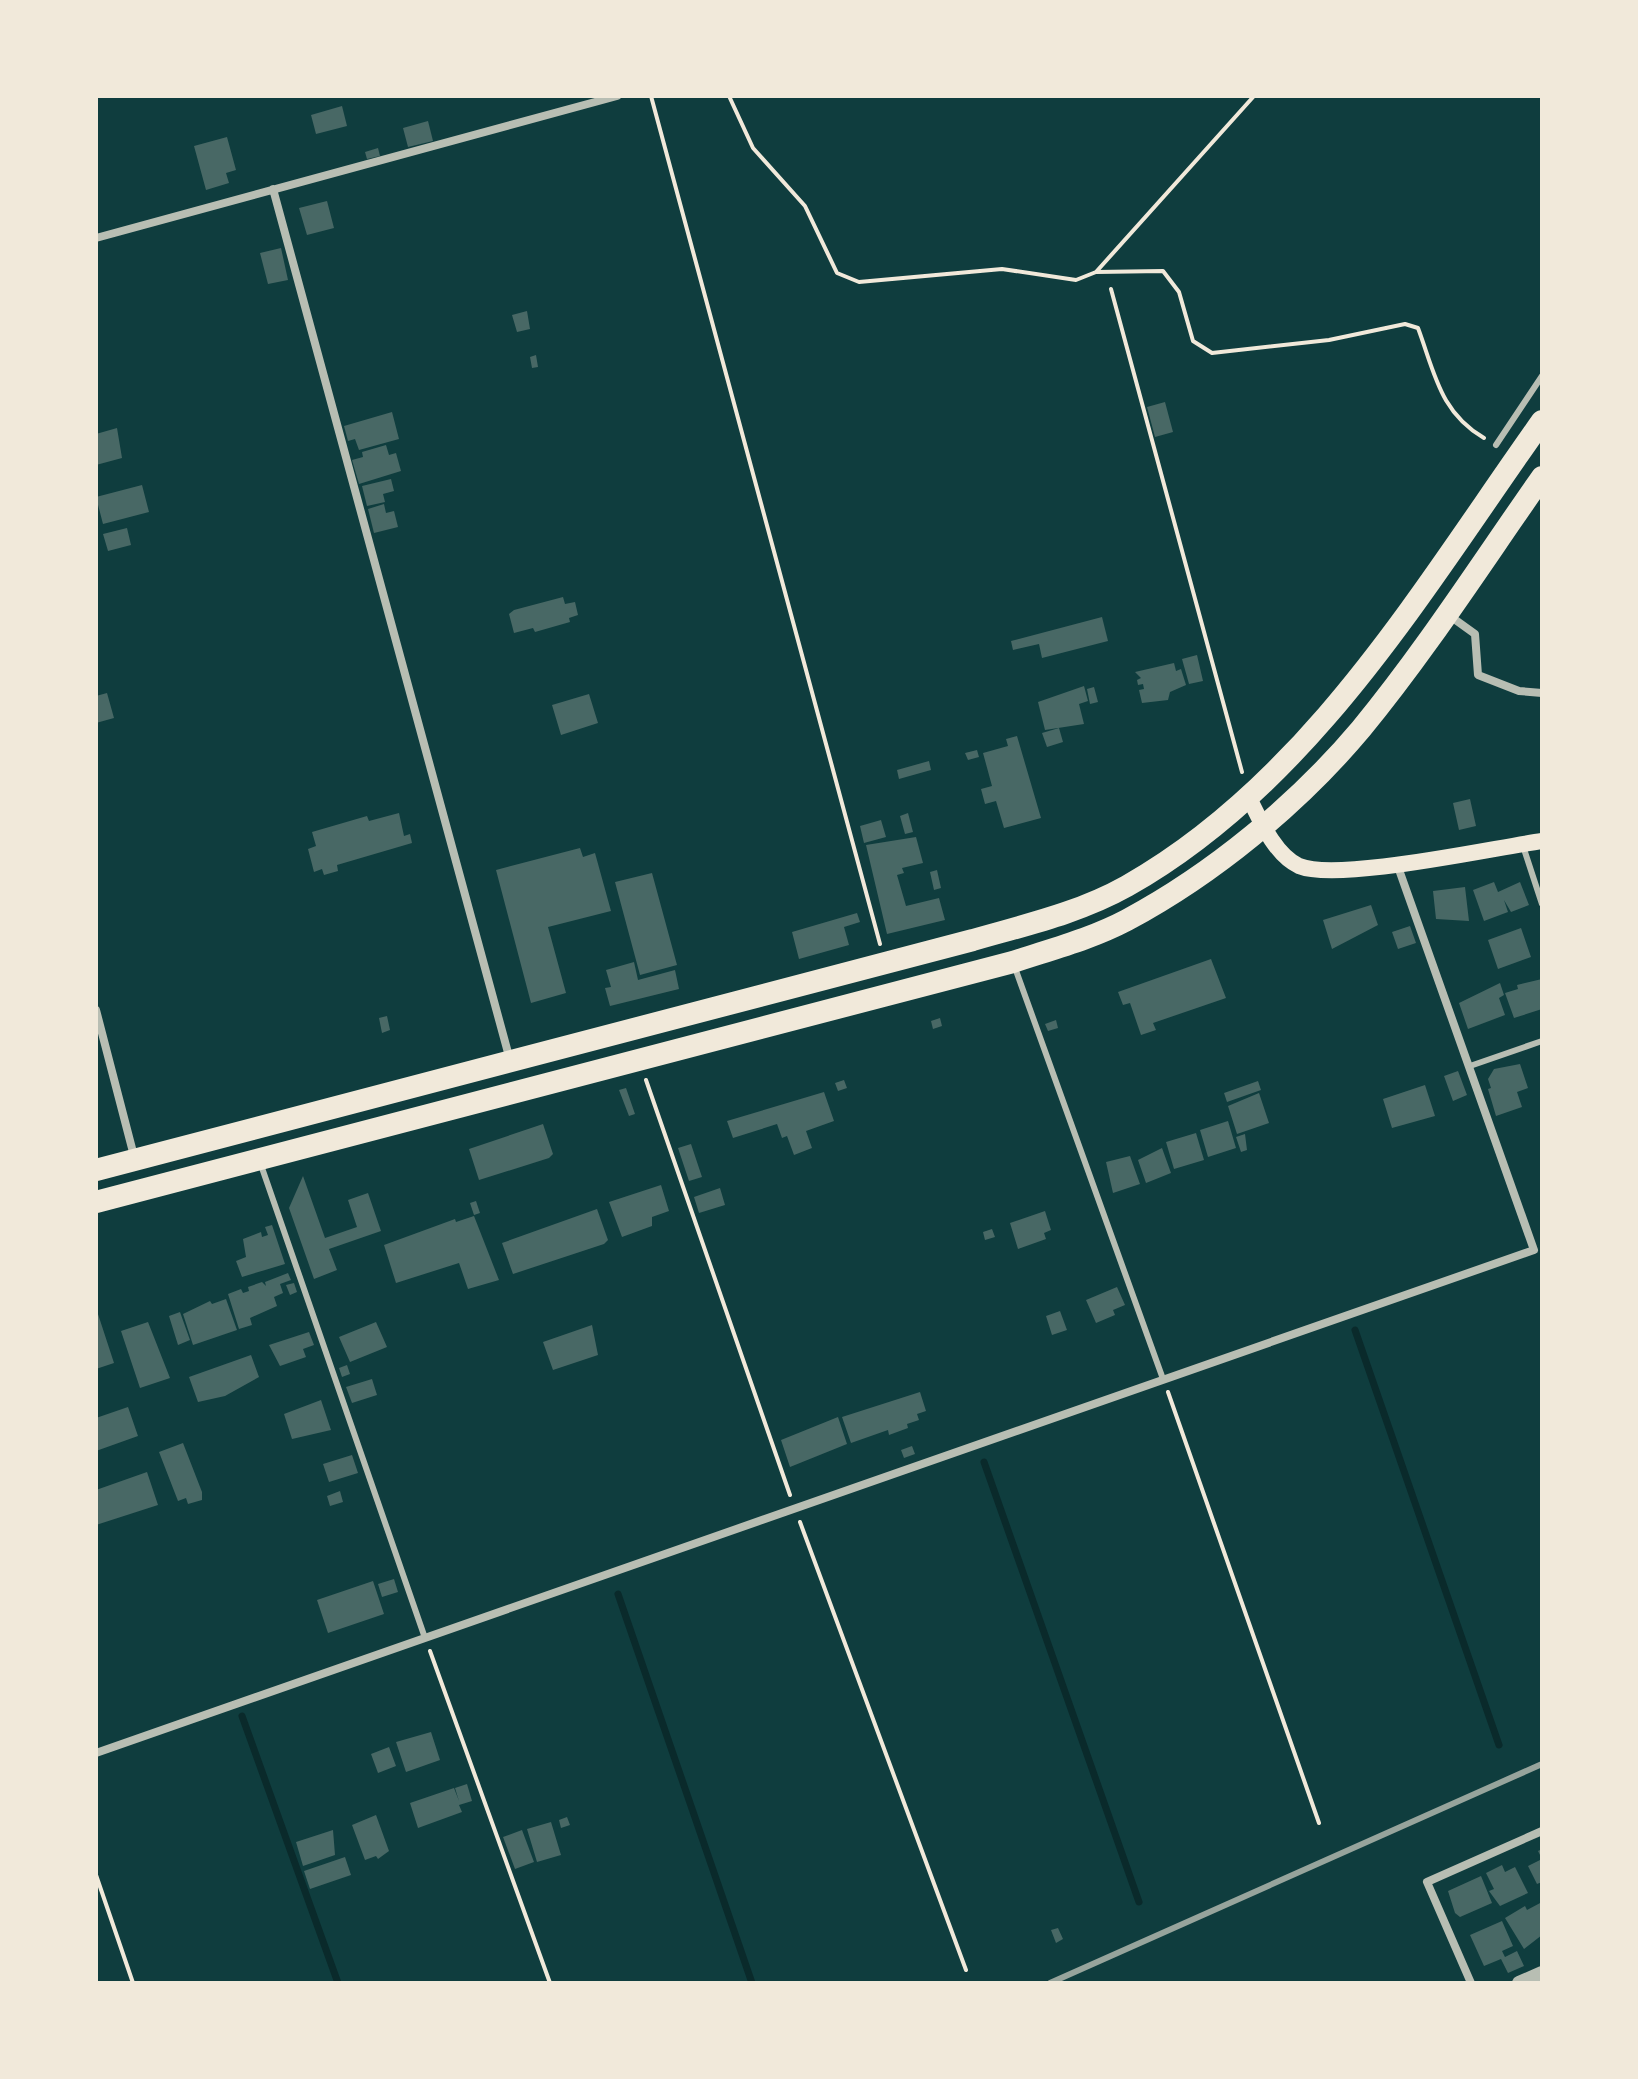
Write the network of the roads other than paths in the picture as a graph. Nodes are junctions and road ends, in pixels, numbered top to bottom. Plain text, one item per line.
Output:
1 (617, 96) edge
2 (273, 189) junction
3 (96, 238) edge
4 (1542, 376) edge
5 (1542, 421) edge
6 (1496, 445) road end
7 (1542, 477) edge
8 (1445, 613) junction
9 (1542, 693) edge
10 (1249, 798) junction
11 (1262, 824) junction
12 (1542, 841) edge
13 (1522, 844) junction
14 (1397, 863) junction
15 (1542, 904) edge
16 (1013, 962) junction
17 (96, 1010) edge
18 (1542, 1041) edge
19 (511, 1061) junction
20 (1470, 1066) junction
21 (258, 1153) junction
22 (135, 1160) junction
23 (96, 1170) edge
24 (96, 1202) edge
25 (1538, 1249) edge
26 (1163, 1379) junction
27 (425, 1638) junction
28 (96, 1753) edge
29 (1542, 1831) edge
30 (1542, 1973) edge
31 (1471, 1983) edge
32 (1519, 1983) edge

1 - 2 street
2 - 3 street
2 - 19 street
4 - 6 lane
5 - 10 highway
7 - 8 highway
8 - 9 street
8 - 11 highway
10 - 11 main road
10 - 19 highway
11 - 14 main road
11 - 16 highway
12 - 13 main road
13 - 14 main road
13 - 15 lane
14 - 20 street
16 - 21 highway
16 - 26 lane
17 - 22 street
18 - 20 lane
19 - 22 highway
20 - 25 street
21 - 24 highway
21 - 27 lane
22 - 23 highway
25 - 26 street
26 - 27 street
27 - 28 street
29 - 31 street
30 - 32 street

